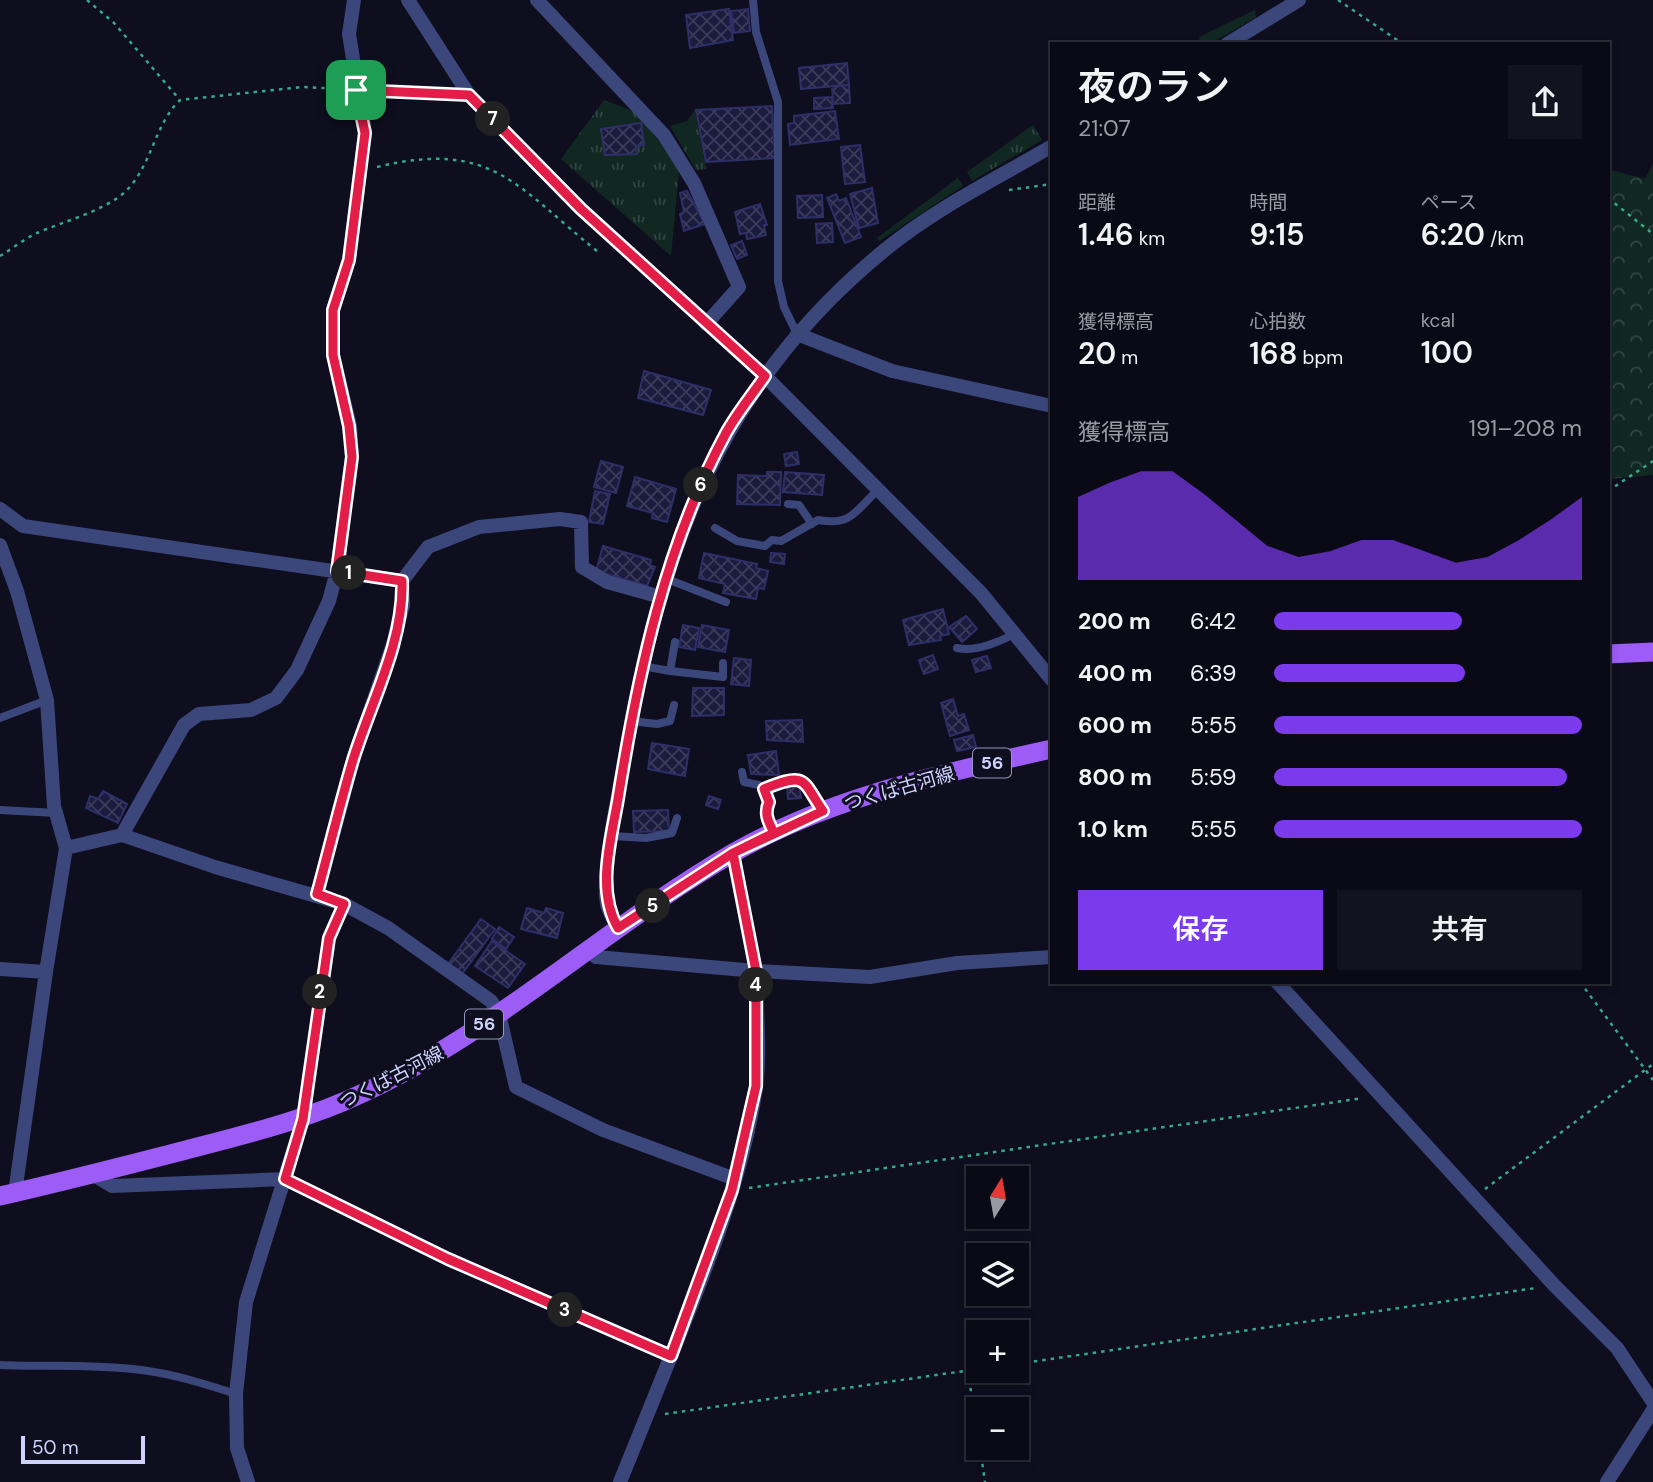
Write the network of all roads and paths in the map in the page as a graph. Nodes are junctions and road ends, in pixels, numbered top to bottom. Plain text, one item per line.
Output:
1 (88, 0) edge
2 (354, 0) edge
3 (408, 0) edge
4 (537, 0) edge
5 (753, 0) edge
6 (1299, 0) edge
7 (1338, 0) edge
8 (1230, 42) edge
9 (1400, 42) edge
10 (356, 90) junction
11 (469, 95) junction
12 (180, 100) junction
13 (1050, 147) edge
14 (360, 171) junction
15 (1610, 200) edge
16 (1653, 234) edge
17 (614, 239) junction
18 (0, 256) edge
19 (706, 324) junction
20 (797, 334) junction
21 (765, 376) junction
22 (1050, 406) edge
23 (1653, 461) edge
24 (878, 490) junction
25 (1610, 490) edge
26 (788, 504) dead end
27 (0, 509) edge
28 (811, 524) junction
29 (715, 528) dead end
30 (0, 545) edge
31 (337, 571) junction
32 (667, 579) junction
33 (402, 581) junction
34 (661, 597) junction
35 (726, 602) dead end
36 (1014, 634) junction
37 (675, 642) dead end
38 (957, 648) dead end
39 (1653, 652) edge
40 (1610, 654) edge
41 (723, 663) dead end
42 (642, 666) junction
43 (670, 671) junction
44 (1050, 678) edge
45 (47, 700) junction
46 (674, 705) dead end
47 (0, 719) edge
48 (631, 721) junction
49 (1050, 749) edge
50 (742, 772) dead end
51 (764, 789) junction
52 (0, 810) edge
53 (823, 811) junction
54 (56, 813) junction
55 (677, 818) dead end
56 (774, 833) junction
57 (122, 835) junction
58 (612, 836) junction
59 (66, 848) junction
60 (733, 853) junction
61 (317, 894) junction
62 (344, 904) junction
63 (618, 928) junction
64 (588, 949) junction
65 (1050, 957) edge
66 (0, 969) edge
67 (756, 971) junction
68 (46, 972) junction
69 (1279, 984) edge
70 (1581, 984) edge
71 (499, 1014) junction
72 (1653, 1064) edge
73 (1653, 1080) edge
74 (1380, 1096) junction
75 (303, 1119) junction
76 (92, 1174) junction
77 (285, 1179) junction
78 (734, 1184) junction
79 (8, 1195) edge
80 (1474, 1198) junction
81 (1554, 1285) junction
82 (671, 1356) junction
83 (1029, 1362) edge
84 (0, 1365) edge
85 (966, 1371) edge
86 (236, 1394) junction
87 (1653, 1402) edge
88 (1653, 1410) edge
89 (647, 1417) junction
90 (982, 1460) edge
91 (248, 1482) edge
92 (620, 1482) edge
93 (985, 1482) edge
94 (1607, 1482) edge

1 - 12 path
2 - 10 street
3 - 11 street
4 - 19 street
5 - 20 lane
6 - 8 street
7 - 9 path
10 - 11 path
10 - 12 path
10 - 14 street
11 - 17 street
12 - 18 path
13 - 20 street
14 - 17 path
14 - 31 street
15 - 16 path
17 - 19 street
19 - 21 street
20 - 21 street
20 - 22 street
21 - 24 street
21 - 32 street
23 - 25 path
24 - 28 lane
24 - 36 street
26 - 28 lane
27 - 31 street
28 - 29 lane
30 - 45 street
31 - 33 street
31 - 57 street
32 - 34 street
32 - 35 lane
33 - 34 street
33 - 61 street
34 - 42 street
36 - 38 lane
36 - 44 street
37 - 43 lane
39 - 40 main road
41 - 43 lane
42 - 43 lane
42 - 48 street
45 - 47 lane
45 - 54 street
46 - 48 lane
48 - 58 street
49 - 53 main road, つくば古河線 / 56
50 - 51 lane
51 - 53 lane
51 - 56 lane
52 - 54 lane
53 - 56 main road, つくば古河線 / 56
54 - 59 street
55 - 58 lane
56 - 60 main road, つくば古河線 / 56
57 - 59 street
57 - 61 street
58 - 63 street
59 - 68 street
60 - 63 main road, つくば古河線 / 56
60 - 67 street
61 - 62 street
62 - 71 street
62 - 75 street
63 - 64 main road, つくば古河線 / 56
64 - 67 street
64 - 71 main road, つくば古河線 / 56
65 - 67 street
66 - 68 street
67 - 78 street
68 - 79 street
69 - 74 street
70 - 73 path
71 - 75 main road, つくば古河線 / 56
71 - 78 street
72 - 80 path
74 - 78 path
74 - 80 street
75 - 76 main road, つくば古河線 / 56
75 - 77 street
76 - 77 street
76 - 79 main road, つくば古河線 / 56
77 - 82 street
77 - 86 street
78 - 82 street
80 - 81 street
81 - 83 path
81 - 87 street
82 - 89 street
84 - 86 lane
85 - 89 path
86 - 91 street
88 - 94 street
89 - 92 street
90 - 93 path

